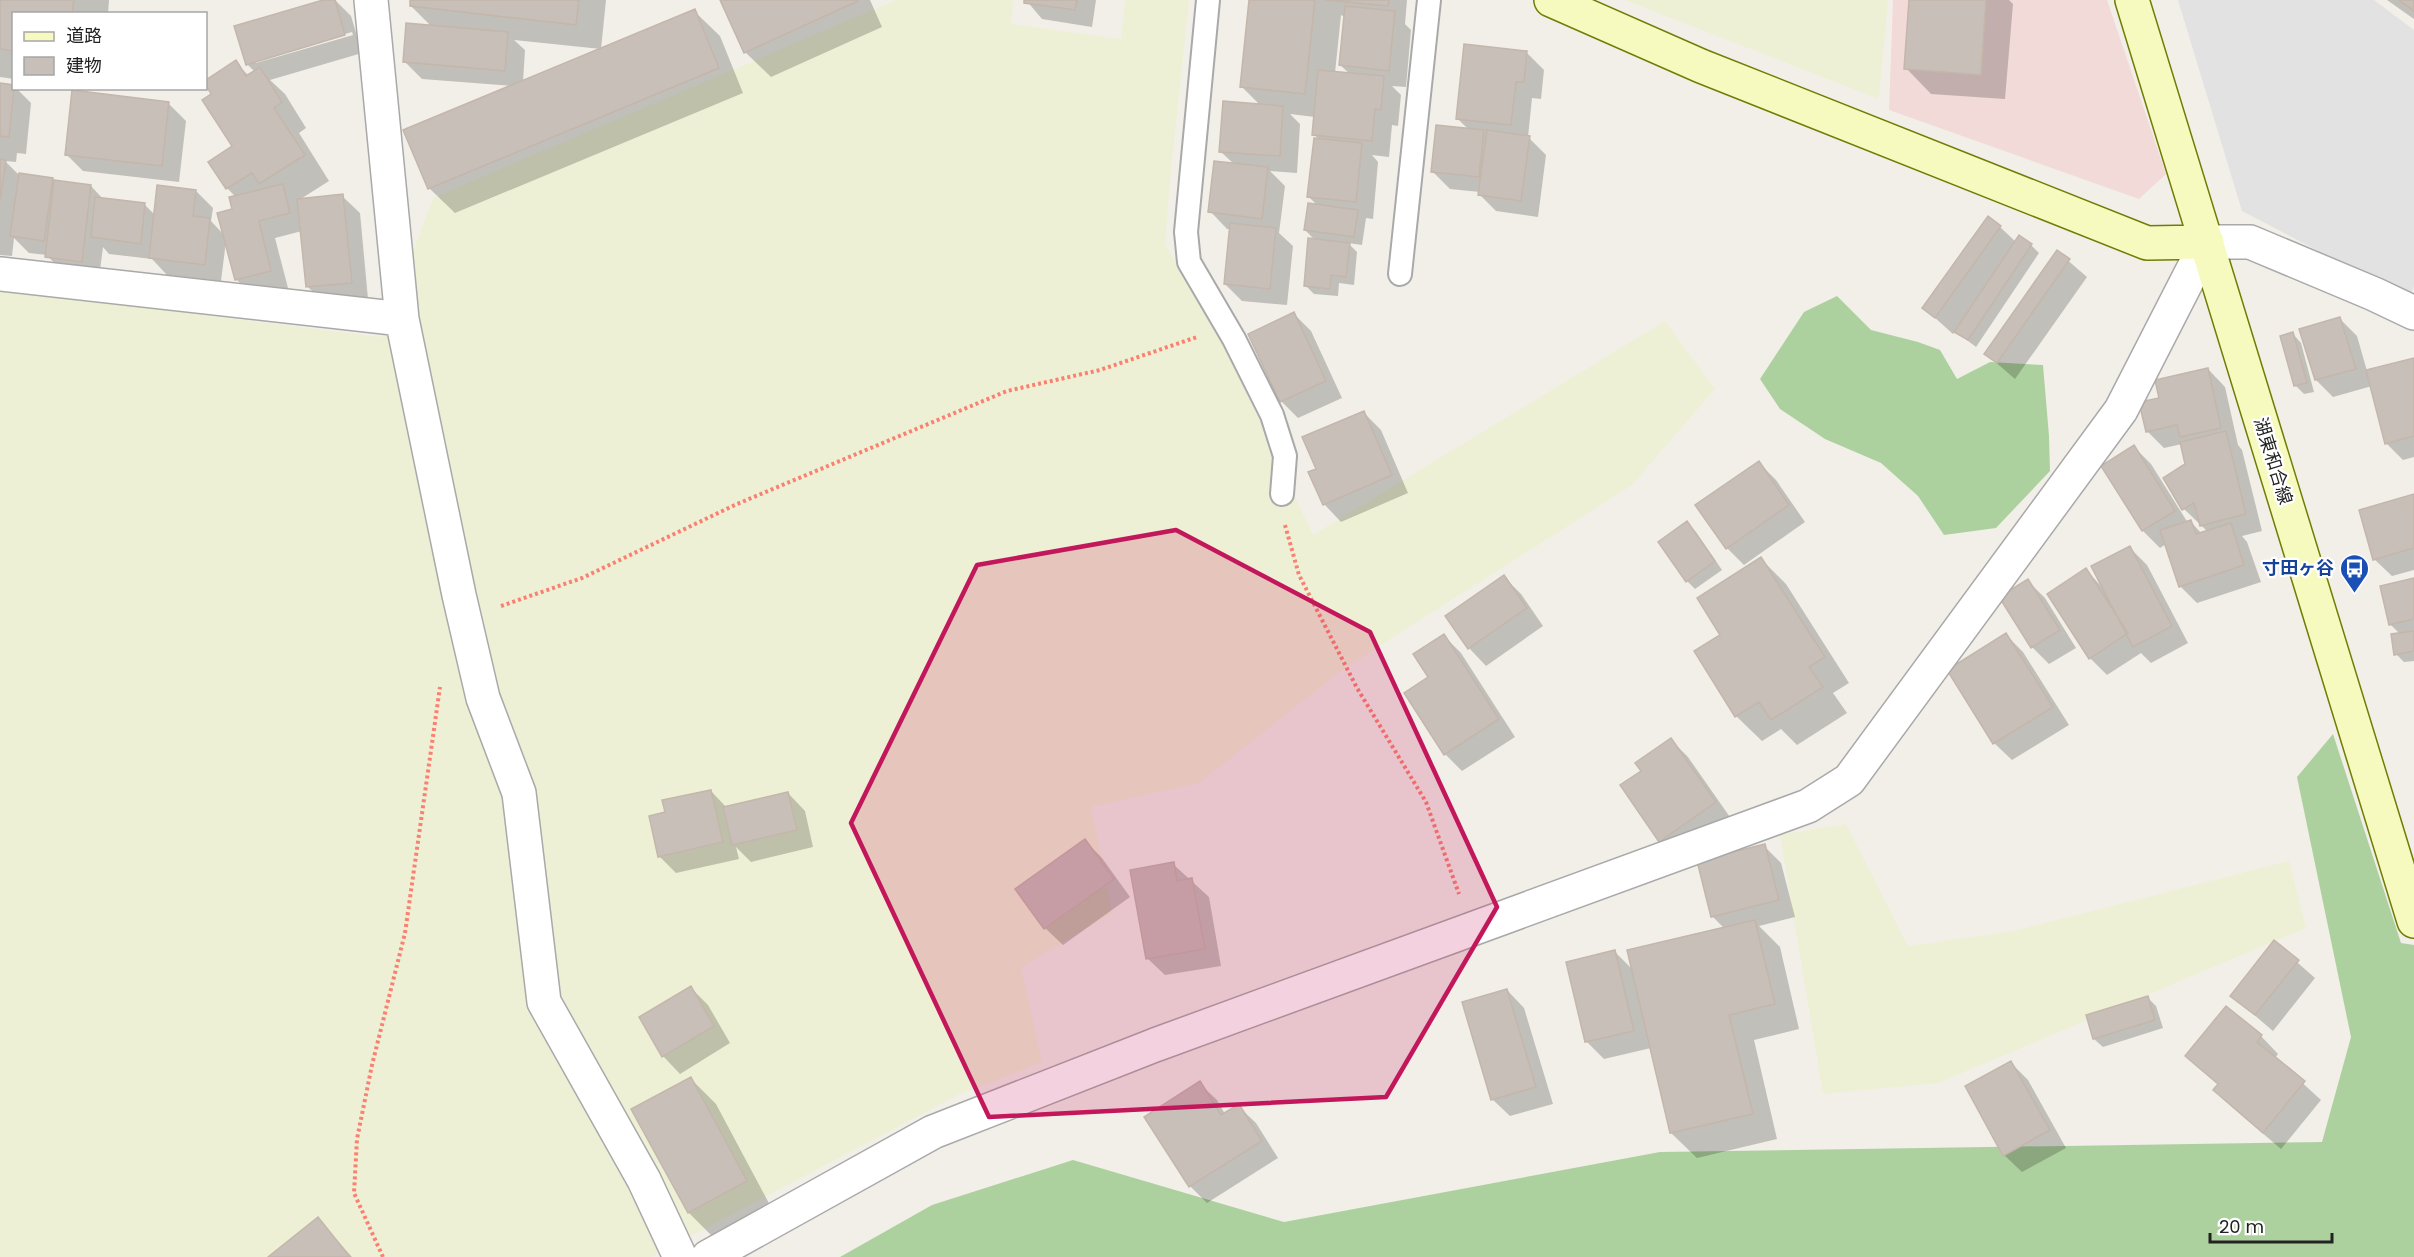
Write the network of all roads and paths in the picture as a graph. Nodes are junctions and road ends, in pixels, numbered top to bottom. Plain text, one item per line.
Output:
1 (371, 0) edge
2 (1208, 0) edge
3 (1429, 0) edge
4 (1551, 0) edge
5 (2132, 0) edge
6 (2206, 242) junction
7 (0, 274) edge
8 (1400, 274) dead end
9 (2414, 313) edge
10 (402, 319) junction
11 (1226, 326) junction
12 (1282, 495) joint
13 (465, 618) junction
14 (441, 681) dead end
15 (2414, 921) edge
16 (1472, 929) junction
17 (384, 1257) edge
18 (680, 1257) edge
19 (708, 1257) edge

1 - 10 street
2 - 11 lane
3 - 8 lane
4 - 6 main road
5 - 6 main road, 湖東和合線
6 - 9 street
6 - 15 main road, 湖東和合線
6 - 16 street
7 - 10 street
10 - 13 street
11 - 12 lane
11 - 13 path
12 - 16 path
13 - 18 street
14 - 17 path
16 - 19 street

